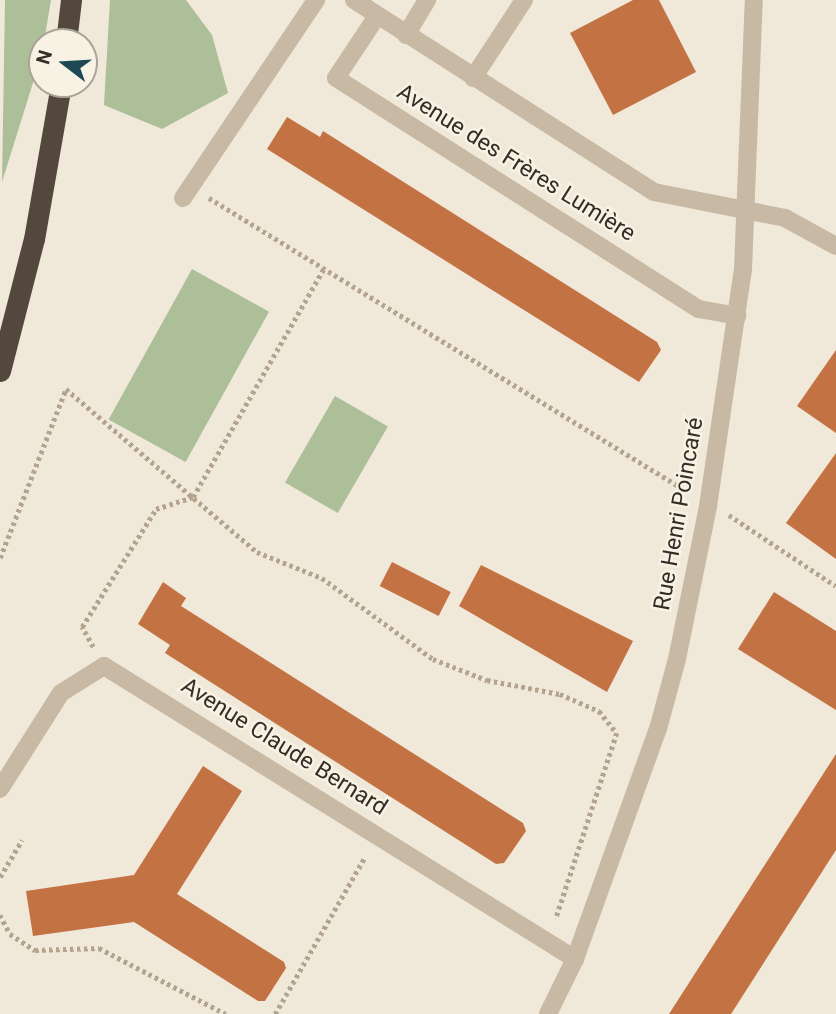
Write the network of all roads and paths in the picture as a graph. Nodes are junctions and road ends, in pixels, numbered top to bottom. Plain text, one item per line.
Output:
1 (71, 0) edge
2 (316, 0) edge
3 (355, 0) edge
4 (427, 0) edge
5 (524, 0) edge
6 (754, 0) edge
7 (377, 16) junction
8 (68, 28) edge
9 (406, 35) junction
10 (473, 78) junction
11 (59, 98) edge
12 (183, 198) joint
13 (748, 209) junction
14 (836, 246) edge
15 (324, 268) junction
16 (737, 316) junction
17 (0, 372) edge
18 (193, 497) junction
19 (708, 506) junction
20 (0, 558) edge
21 (836, 586) edge
22 (104, 666) junction
23 (0, 789) edge
24 (377, 835) junction
25 (22, 840) dead end
26 (0, 877) edge
27 (0, 915) edge
28 (549, 943) junction
29 (575, 959) junction
30 (226, 1014) edge
31 (275, 1014) edge
32 (548, 1014) edge

1 - 8 highway
2 - 12 street
3 - 7 street
4 - 9 street
5 - 10 street
6 - 13 street, Rue Henri Poincaré
7 - 9 street
7 - 16 street, Avenue des Frères Lumière
9 - 10 street
10 - 13 street
11 - 17 highway
12 - 15 path
13 - 14 street
13 - 16 street, Rue Henri Poincaré
15 - 18 path
15 - 19 path
16 - 19 street, Rue Henri Poincaré
18 - 20 path
18 - 22 path
18 - 28 path
19 - 21 path
19 - 29 street, Rue Henri Poincaré
22 - 23 street
22 - 24 street, Avenue Claude Bernard
24 - 28 street, Avenue Claude Bernard
24 - 31 path
25 - 26 path
27 - 30 path
28 - 29 street, Avenue Claude Bernard
29 - 32 street, Rue Henri Poincaré

